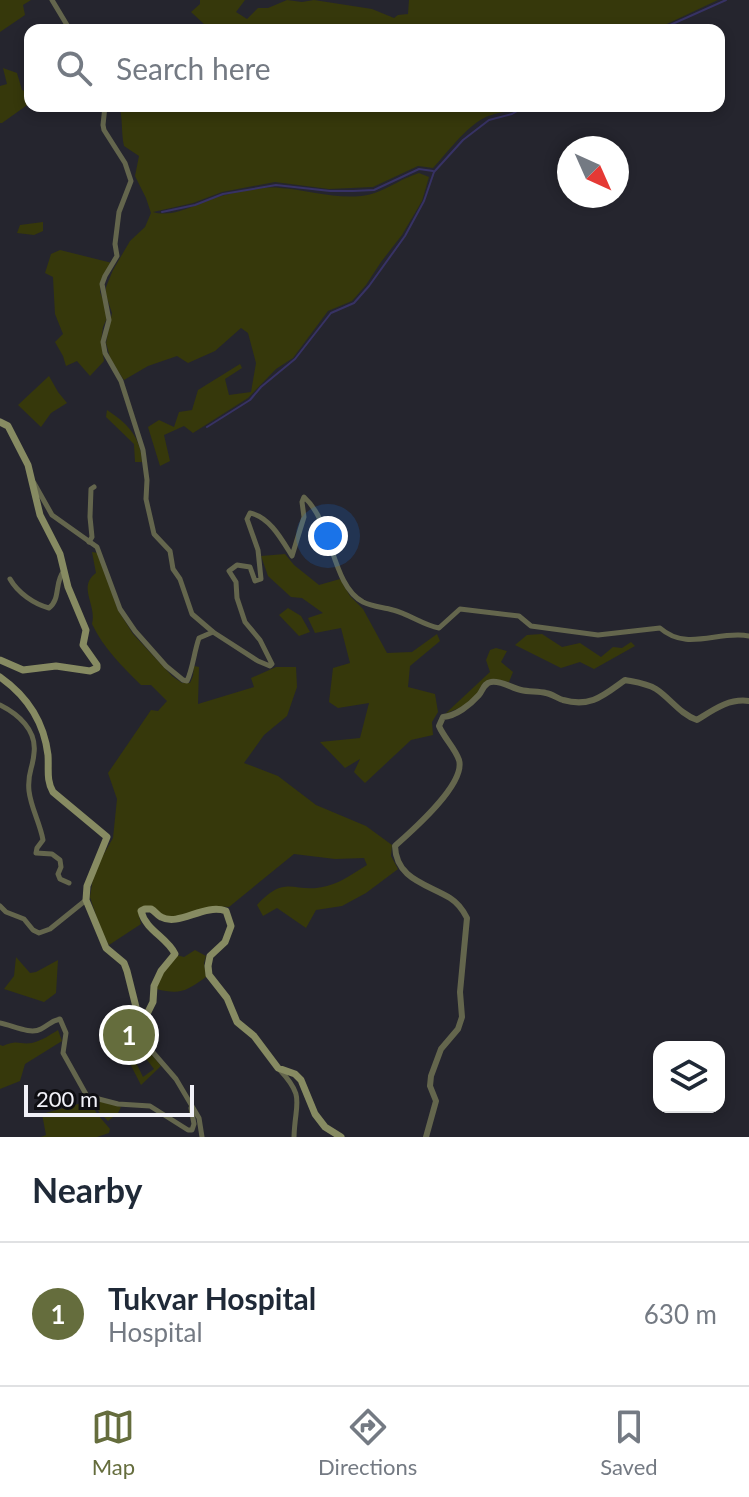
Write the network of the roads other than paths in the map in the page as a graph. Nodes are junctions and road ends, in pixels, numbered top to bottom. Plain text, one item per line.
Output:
1 (52, 0) edge
2 (66, 24) edge
3 (104, 112) edge
4 (0, 422) edge
5 (31, 476) junction
6 (94, 487) dead end
7 (89, 542) junction
8 (64, 571) junction
9 (10, 579) dead end
10 (213, 632) junction
11 (749, 636) edge
12 (0, 660) edge
13 (0, 677) edge
14 (749, 701) edge
15 (0, 705) edge
16 (69, 883) dead end
17 (86, 900) junction
18 (0, 906) edge
19 (143, 1018) junction
20 (0, 1023) edge
21 (278, 1068) junction
22 (191, 1108) junction
23 (202, 1137) edge
24 (294, 1137) edge
25 (341, 1137) edge
26 (426, 1137) edge

1 - 2 street
3 - 10 street
4 - 5 main road
5 - 7 street
5 - 8 main road
6 - 7 street
7 - 10 street
8 - 9 street
8 - 12 main road
10 - 11 street
13 - 17 main road
14 - 26 street
15 - 16 street
17 - 18 street
17 - 19 main road
19 - 21 main road
19 - 22 street
20 - 22 street
21 - 24 street
21 - 25 main road
22 - 23 street

